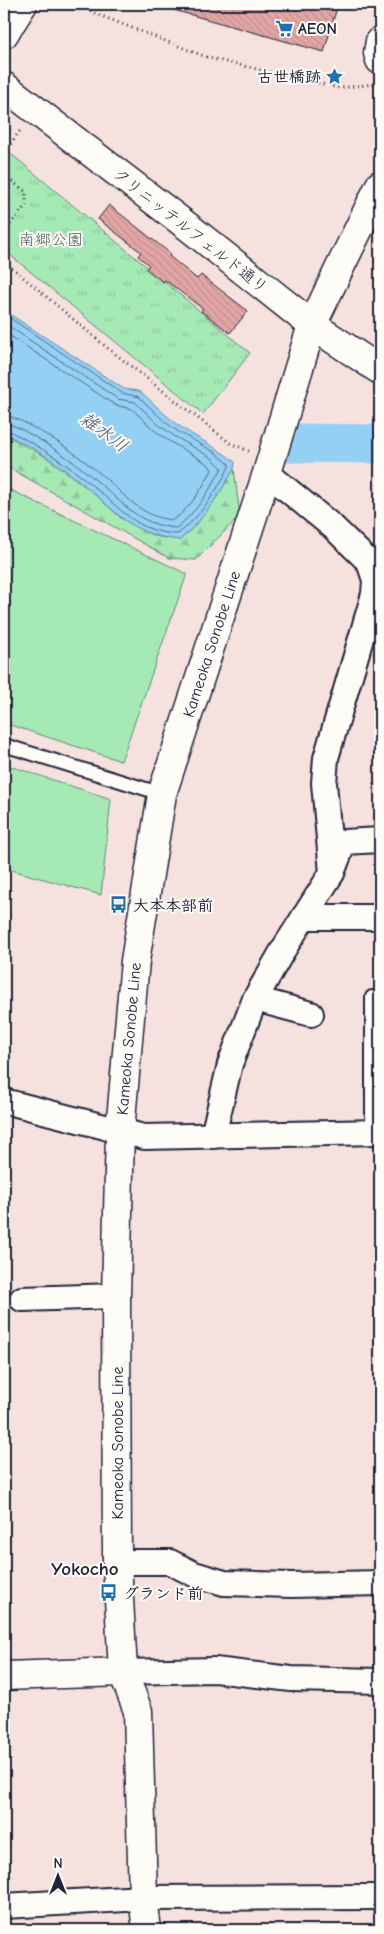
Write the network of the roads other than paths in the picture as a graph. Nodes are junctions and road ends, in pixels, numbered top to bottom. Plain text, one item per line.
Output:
1 (24, 4) edge
2 (4, 34) edge
3 (380, 41) edge
4 (380, 60) edge
5 (4, 86) edge
6 (380, 185) edge
7 (312, 325) junction
8 (380, 370) edge
9 (269, 467) junction
10 (4, 746) edge
11 (162, 794) junction
12 (380, 840) edge
13 (332, 873) junction
14 (304, 917) junction
15 (380, 917) edge
16 (372, 997) dead end
17 (255, 999) junction
18 (311, 1014) dead end
19 (4, 1101) edge
20 (120, 1131) junction
21 (376, 1132) edge
22 (212, 1136) junction
23 (116, 1296) junction
24 (22, 1300) dead end
25 (117, 1562) junction
26 (380, 1583) edge
27 (123, 1672) junction
28 (4, 1676) edge
29 (380, 1682) edge
30 (380, 1897) edge
31 (143, 1898) junction
32 (4, 1906) edge
33 (146, 1930) edge

1 - 2 main road
3 - 4 main road
5 - 7 main road, クリニッテルフェルド通り
6 - 7 main road, Kameoka Sonobe Line
7 - 8 main road, クリニッテルフェルド通り
7 - 9 main road, Kameoka Sonobe Line
9 - 11 main road, Kameoka Sonobe Line
9 - 13 street
10 - 11 lane
11 - 20 main road, Kameoka Sonobe Line
12 - 13 street
13 - 14 street
14 - 15 street
14 - 17 street
16 - 21 lane
17 - 18 street
17 - 22 street
19 - 20 street
20 - 22 street
20 - 23 main road, Kameoka Sonobe Line
21 - 22 street
23 - 24 street
23 - 25 main road, Kameoka Sonobe Line
25 - 26 street
25 - 27 main road, Kameoka Sonobe Line
27 - 28 main road
27 - 29 street
27 - 31 main road, Kameoka Sonobe Line
30 - 31 street
31 - 32 street
31 - 33 main road, Kameoka Sonobe Line

